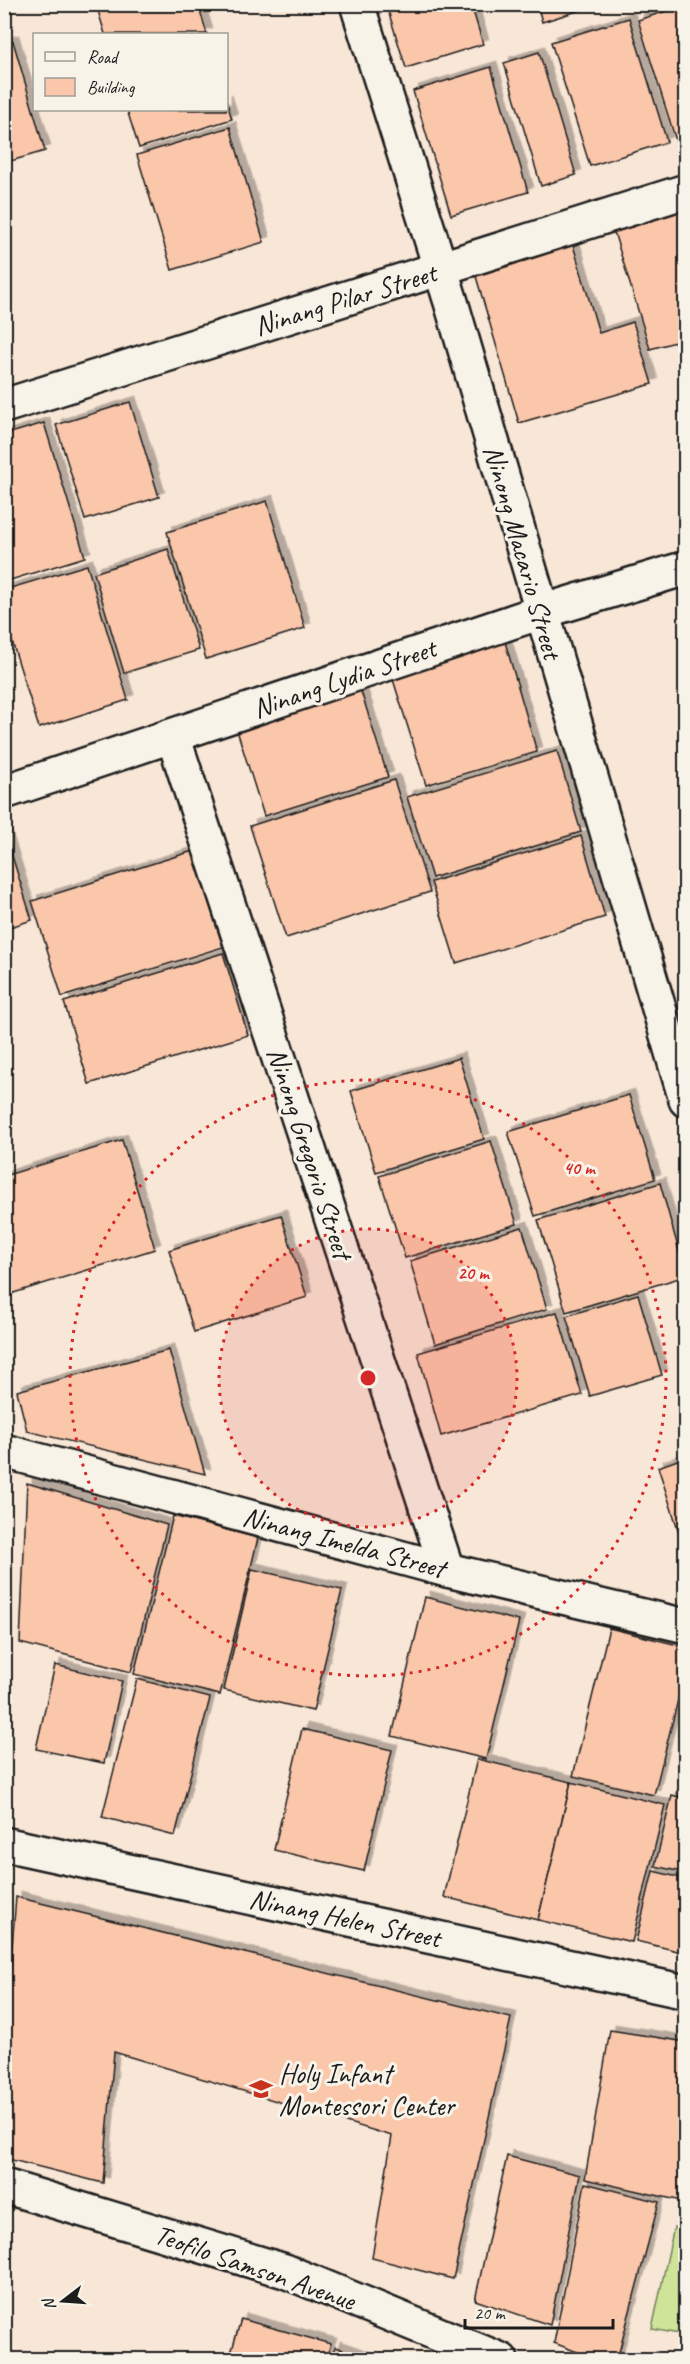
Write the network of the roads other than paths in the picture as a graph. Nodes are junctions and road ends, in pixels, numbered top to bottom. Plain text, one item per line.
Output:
1 (357, 4) edge
2 (686, 191) edge
3 (441, 269) junction
4 (4, 406) edge
5 (686, 568) edge
6 (541, 612) junction
7 (173, 735) junction
8 (4, 792) edge
9 (686, 1100) edge
10 (4, 1451) edge
11 (447, 1570) junction
12 (686, 1626) edge
13 (4, 1844) edge
14 (686, 1992) edge
15 (4, 2186) edge
16 (501, 2360) edge

1 - 3 street, Ninong Macario Street
2 - 3 street, Ninang Pilar Street
3 - 4 street, Ninang Pilar Street
3 - 6 street, Ninong Macario Street
5 - 6 street, Ninang Lydia Street
6 - 7 street, Ninang Lydia Street
6 - 9 street, Ninong Macario Street
7 - 8 street, Ninang Lydia Street
7 - 11 street, Ninong Gregorio Street
10 - 11 street, Ninang Imelda Street
11 - 12 street, Ninang Imelda Street
13 - 14 street, Ninang Helen Street
15 - 16 street, Teofilo Samson Avenue

